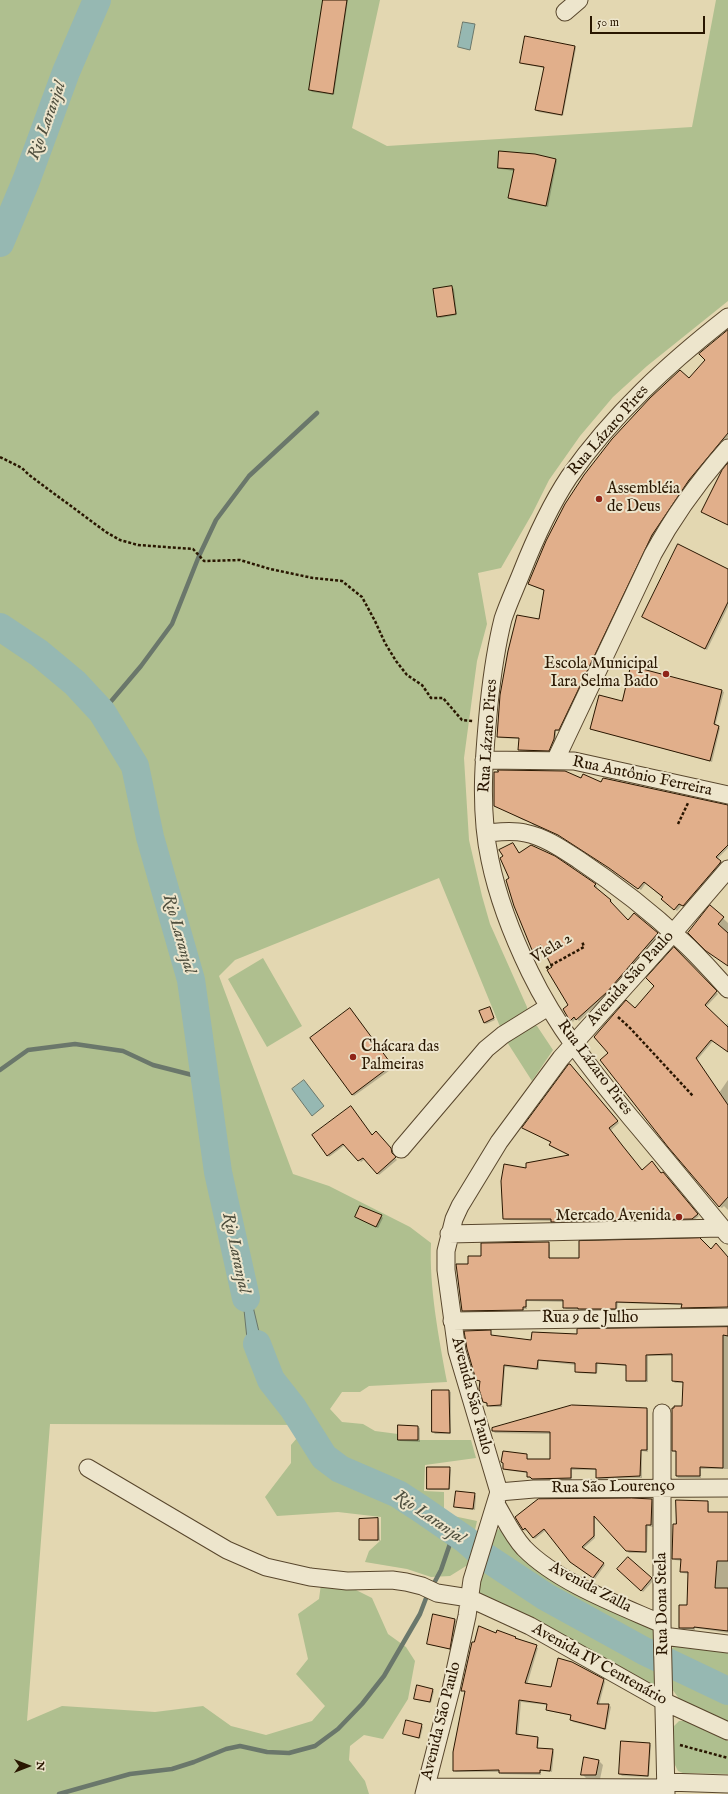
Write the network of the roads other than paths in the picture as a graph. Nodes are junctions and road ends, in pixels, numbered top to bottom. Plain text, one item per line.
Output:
1 (579, 0) edge
2 (565, 12) dead end
3 (728, 317) edge
4 (728, 448) edge
5 (484, 760) junction
6 (555, 761) junction
7 (728, 795) edge
8 (486, 833) junction
9 (728, 869) edge
10 (673, 933) junction
11 (728, 989) edge
12 (548, 1007) junction
13 (573, 1044) junction
14 (401, 1149) dead end
15 (725, 1231) edge
16 (449, 1234) junction
17 (728, 1317) edge
18 (452, 1321) junction
19 (662, 1413) dead end
20 (88, 1468) dead end
21 (662, 1488) junction
22 (728, 1488) edge
23 (497, 1498) junction
24 (470, 1598) junction
25 (663, 1636) junction
26 (728, 1644) edge
27 (665, 1702) junction
28 (728, 1731) edge
29 (728, 1784) edge
30 (666, 1788) edge
31 (425, 1790) edge

1 - 2 street
3 - 5 street, Rua Lázaro Pires
4 - 6 street
5 - 6 street, Rua Antônio Ferreira
5 - 8 street, Rua Lázaro Pires
6 - 7 street, Rua Antônio Ferreira
8 - 10 street
8 - 12 street, Rua Lázaro Pires
9 - 10 street, Avenida São Paulo
10 - 11 street
10 - 13 street, Avenida São Paulo
12 - 13 street, Rua Lázaro Pires
12 - 14 street
13 - 15 street, Rua Lázaro Pires
13 - 16 street, Avenida São Paulo
15 - 16 street
16 - 18 street, Avenida São Paulo
17 - 18 street, Rua 9 de Julho
18 - 23 street, Avenida São Paulo
19 - 21 street, Rua Dona Stela
20 - 24 street, Avenida IV Centenário
21 - 22 street, Rua São Lourenço
21 - 23 street, Rua São Lourenço
21 - 25 street, Rua Dona Stela
23 - 24 street, Avenida São Paulo
23 - 25 street, Avenida Zalla
24 - 27 street, Avenida IV Centenário
24 - 31 street, Avenida São Paulo
25 - 26 street, Avenida Zalla
25 - 27 street, Rua Dona Stela
27 - 28 street, Avenida IV Centenário
27 - 30 street, Rua Dona Stela
29 - 30 street
30 - 31 street

